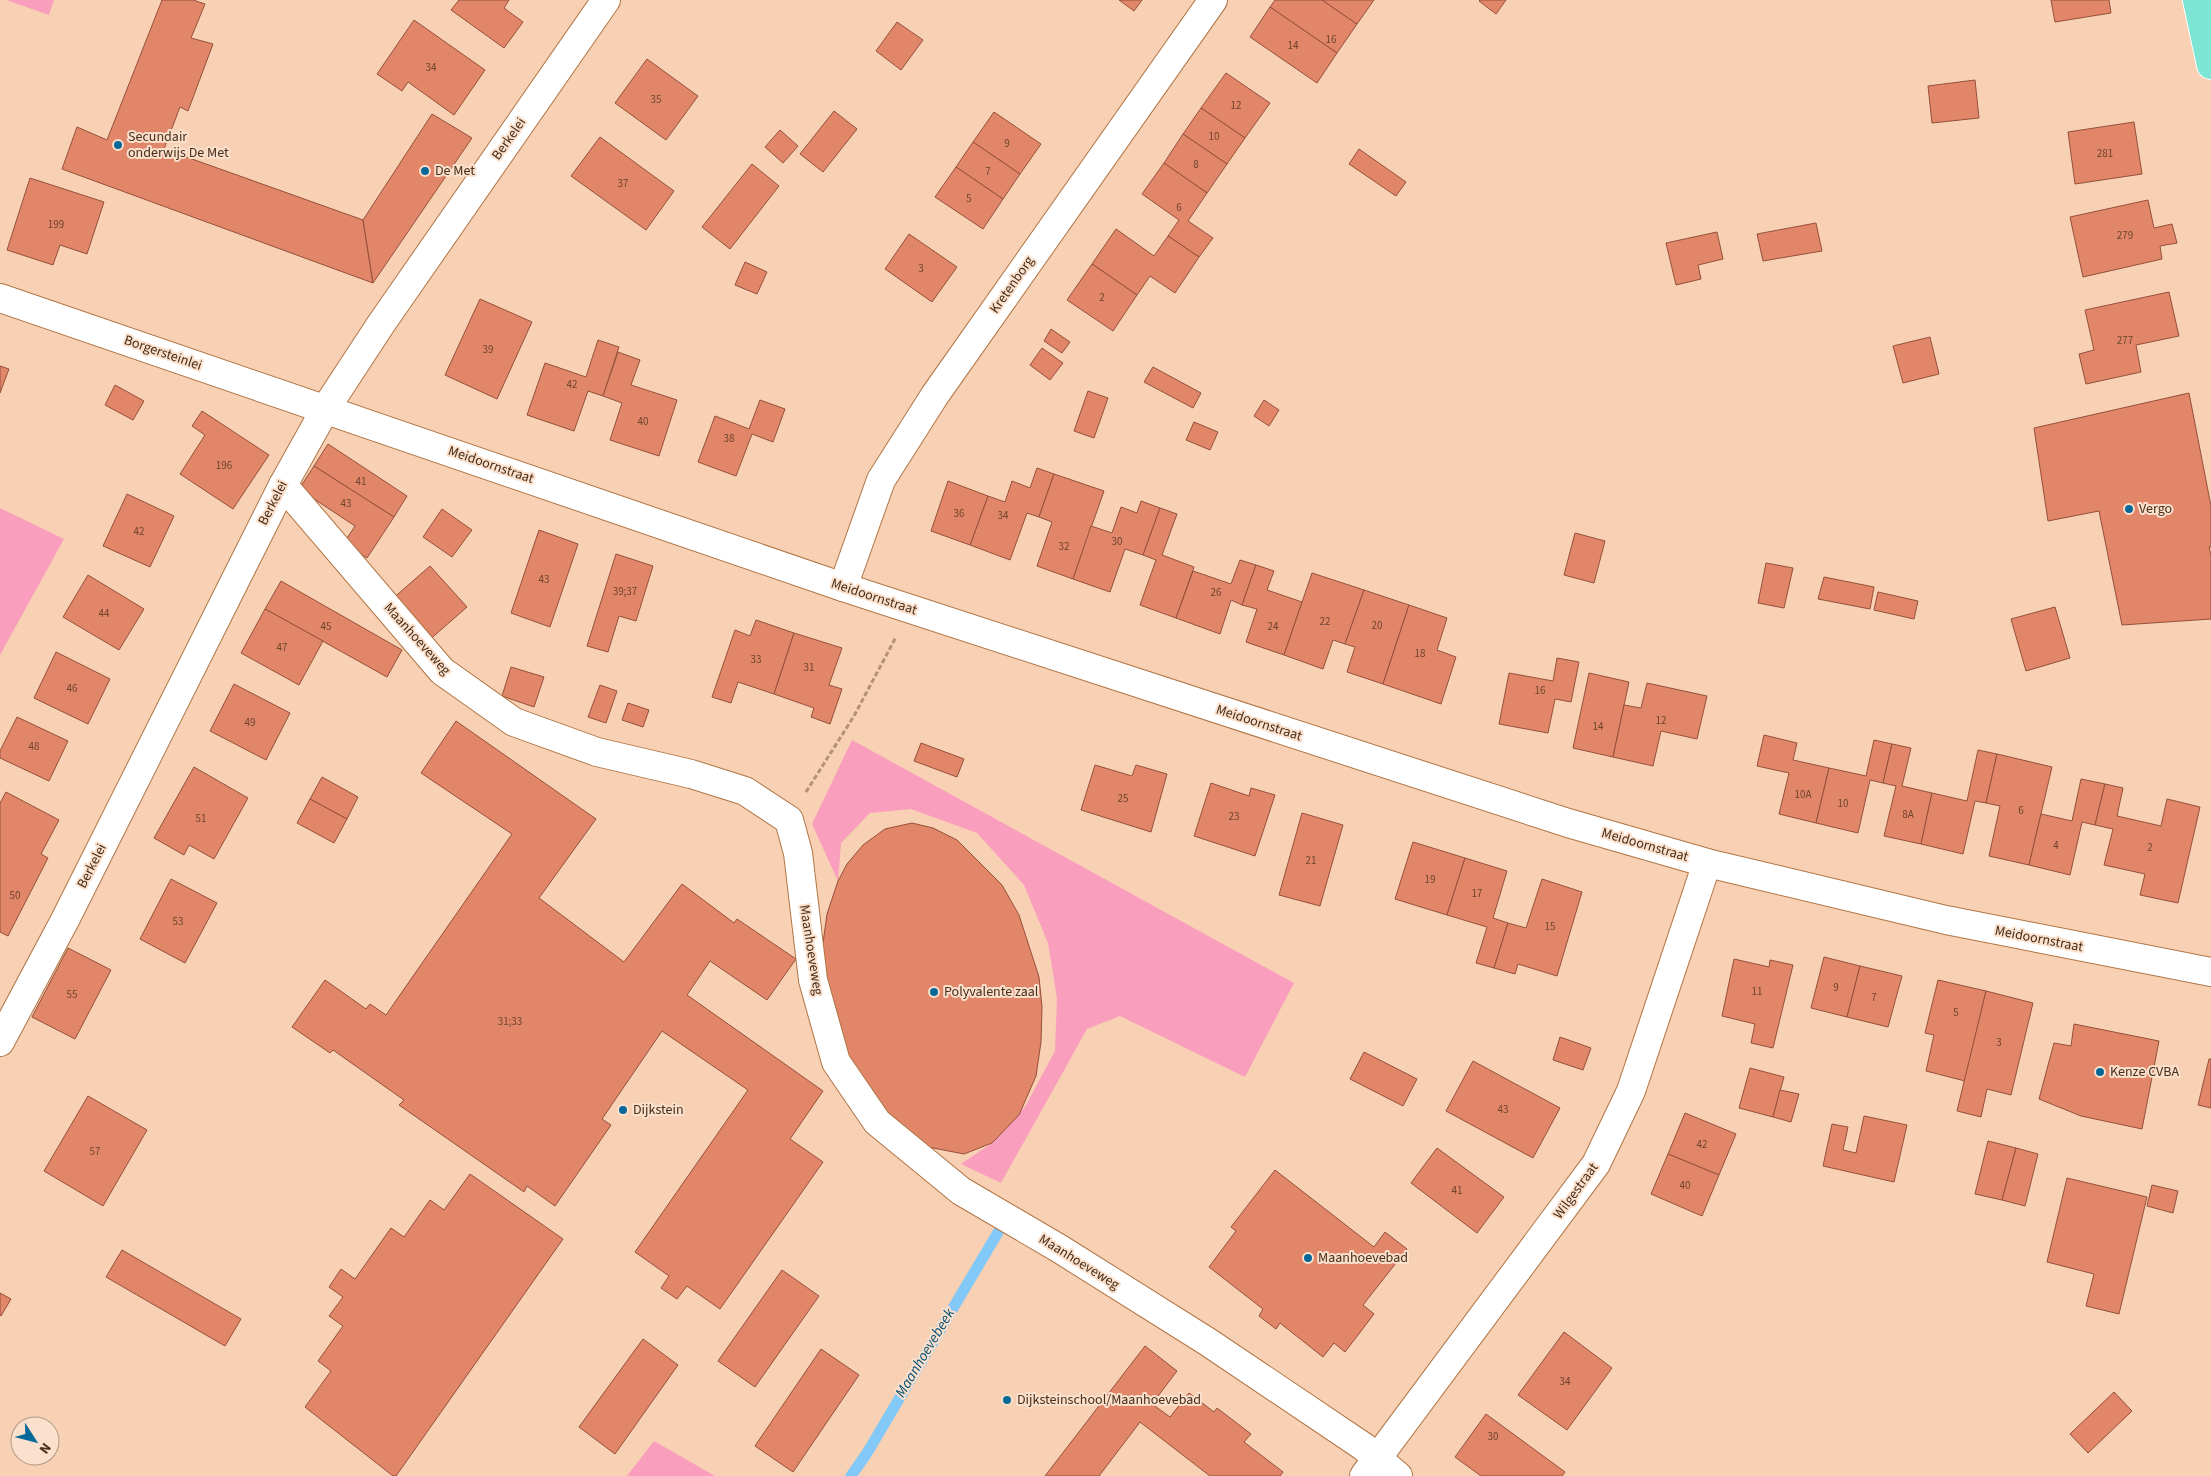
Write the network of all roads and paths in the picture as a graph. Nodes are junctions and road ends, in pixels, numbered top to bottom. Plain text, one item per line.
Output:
1 (606, 0) edge
2 (1213, 0) edge
3 (2197, 0) edge
4 (2211, 65) edge
5 (0, 298) edge
6 (326, 408) junction
7 (283, 484) junction
8 (843, 587) junction
9 (911, 609) junction
10 (789, 820) junction
11 (1707, 863) junction
12 (2211, 972) edge
13 (0, 1042) edge
14 (1371, 1467) edge
15 (1398, 1476) edge

1 - 6 street, Berkelei
2 - 8 street, Kretenborg
3 - 4 main road
5 - 6 street, Borgersteinlei
6 - 7 street, Berkelei
6 - 8 street, Meidoornstraat
7 - 10 street, Maanhoeveweg
7 - 13 street, Berkelei
8 - 9 street, Meidoornstraat
9 - 10 path
9 - 11 street, Meidoornstraat
10 - 14 street, Maanhoeveweg
11 - 12 street, Meidoornstraat
11 - 14 street, Wilgestraat
14 - 15 street, Maanhoeveweg

